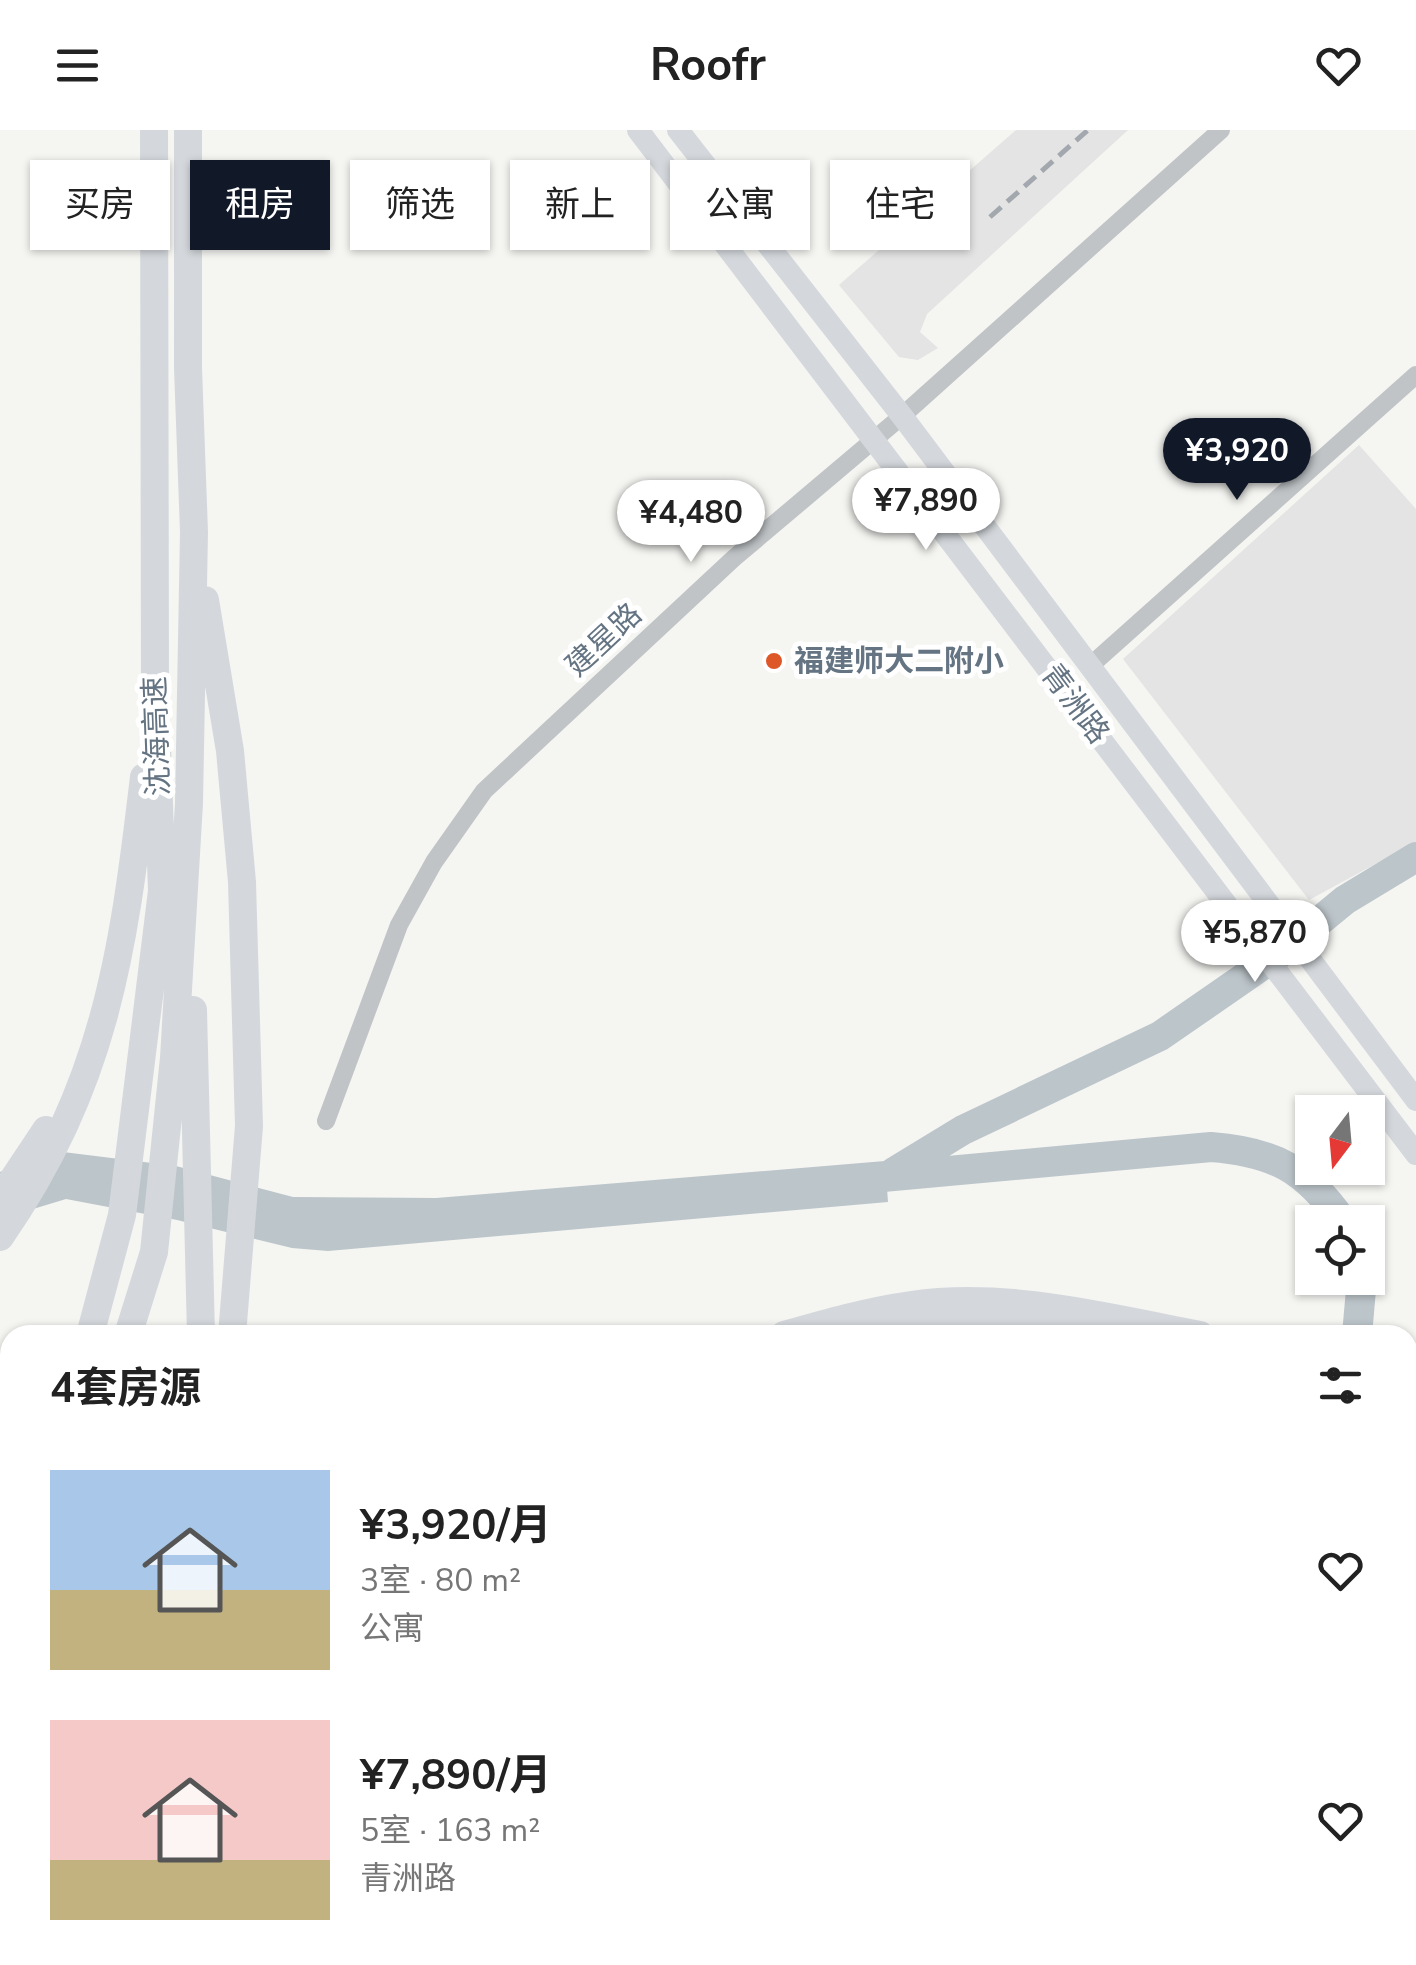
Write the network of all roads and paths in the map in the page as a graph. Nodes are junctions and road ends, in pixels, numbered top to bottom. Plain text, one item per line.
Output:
1 (154, 130) edge
2 (188, 130) edge
3 (638, 130) edge
4 (1221, 130) edge
5 (685, 133) edge
6 (1416, 374) edge
7 (902, 416) junction
8 (874, 440) junction
9 (194, 532) junction
10 (1061, 627) junction
11 (1032, 647) junction
12 (1090, 666) junction
13 (155, 688) junction
14 (189, 803) junction
15 (107, 1014) junction
16 (1416, 1100) edge
17 (326, 1121) dead end
18 (1416, 1154) edge
19 (0, 1199) edge
20 (0, 1237) edge
21 (93, 1325) edge
22 (131, 1325) edge
23 (202, 1325) edge
24 (233, 1325) edge
25 (819, 1325) edge
26 (936, 1325) edge
27 (984, 1325) edge
28 (1148, 1325) edge

1 - 13 highway, 沈海高速
2 - 9 highway, 沈海高速
3 - 8 main road, 青洲路
4 - 7 street, 建星路
5 - 7 main road, 青洲路
6 - 12 street
7 - 8 street, 建星路
7 - 10 main road, 青洲路
8 - 11 main road, 青洲路
8 - 17 street, 建星路
9 - 14 highway, 沈海高速
9 - 24 highway
10 - 11 main road
10 - 12 main road, 青洲路
11 - 18 main road, 青洲路
12 - 16 main road, 青洲路
13 - 15 highway
13 - 21 highway, 沈海高速
14 - 22 highway, 沈海高速
14 - 23 highway
15 - 19 highway
15 - 20 highway
25 - 28 highway
26 - 27 highway

